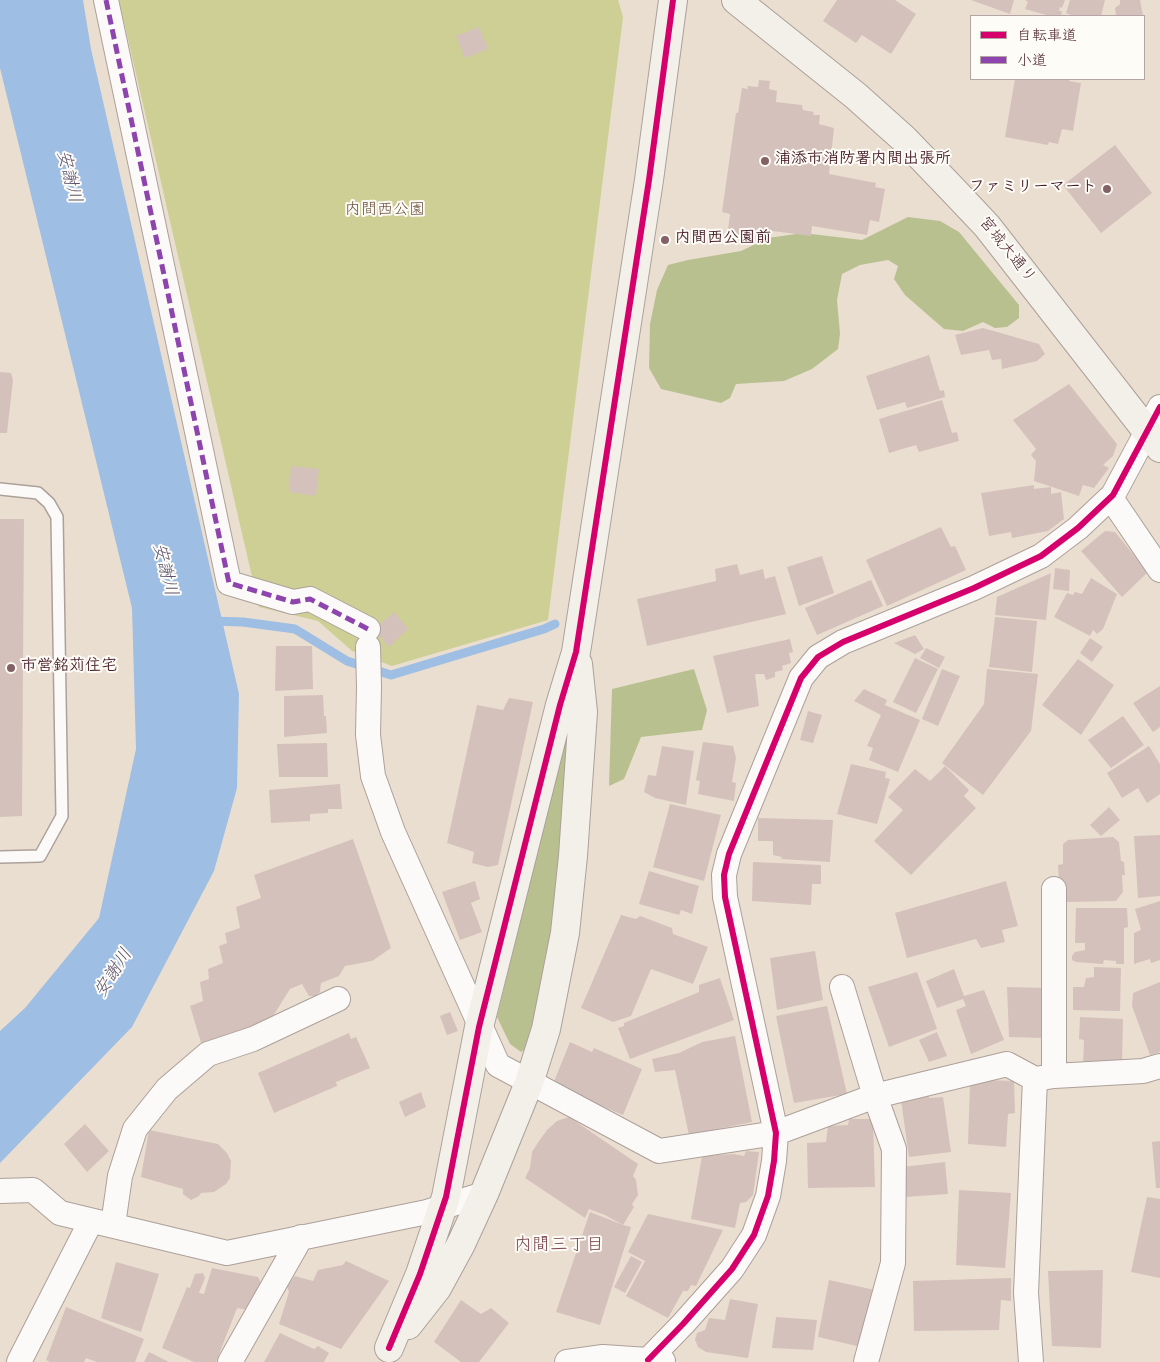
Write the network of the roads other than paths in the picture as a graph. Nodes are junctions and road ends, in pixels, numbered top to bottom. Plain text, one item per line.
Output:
1 (106, 0) edge
2 (673, 0) edge
3 (736, 0) edge
4 (1160, 407) edge
5 (1154, 439) edge
6 (0, 489) edge
7 (1111, 498) junction
8 (1160, 570) edge
9 (576, 652) junction
10 (0, 857) edge
11 (1054, 889) dead end
12 (842, 987) dead end
13 (338, 999) dead end
14 (479, 1027) junction
15 (1160, 1066) edge
16 (1044, 1078) junction
17 (529, 1083) junction
18 (875, 1096) junction
19 (776, 1133) junction
20 (0, 1191) edge
21 (484, 1194) junction
22 (442, 1209) junction
23 (102, 1223) junction
24 (301, 1238) junction
25 (383, 1355) edge
26 (645, 1361) edge
27 (18, 1362) edge
28 (230, 1362) edge
29 (567, 1362) edge
30 (866, 1362) edge
31 (1031, 1362) edge

1 - 14 street
2 - 9 street
3 - 5 street, 宮城大通り
4 - 5 street
5 - 7 street
6 - 10 lane
7 - 8 street
7 - 19 street
9 - 14 street
9 - 17 street
11 - 16 street
12 - 18 street
13 - 23 street
14 - 17 street
14 - 22 street
15 - 16 street
16 - 18 street
16 - 31 street
17 - 19 street
17 - 21 street
18 - 19 street
18 - 30 street
19 - 26 street
20 - 23 street
21 - 22 street
21 - 25 street
22 - 24 street
22 - 25 street
23 - 24 street
23 - 27 street
24 - 28 street
26 - 29 street

